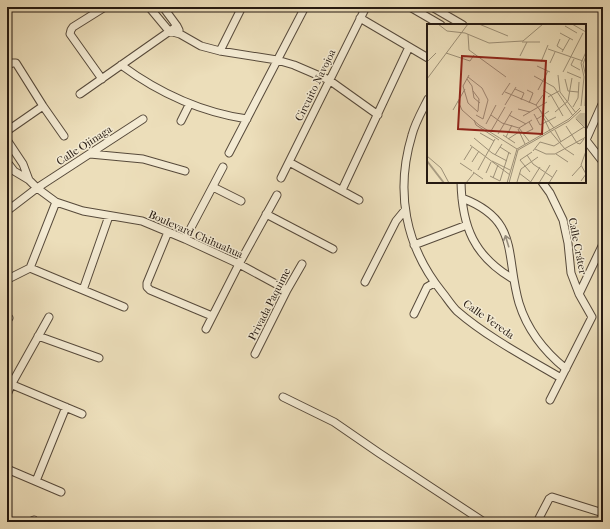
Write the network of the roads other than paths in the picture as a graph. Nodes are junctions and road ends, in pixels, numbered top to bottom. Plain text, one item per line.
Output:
1 (104, 7) edge
2 (149, 7) edge
3 (163, 7) edge
4 (242, 7) edge
5 (305, 7) edge
6 (366, 7) edge
7 (410, 7) edge
8 (432, 7) edge
9 (360, 18) junction
10 (439, 24) edge
11 (461, 24) edge
12 (177, 26) junction
13 (169, 31) junction
14 (180, 34) junction
15 (409, 47) junction
16 (220, 51) junction
17 (427, 57) edge
18 (277, 60) junction
19 (121, 65) junction
20 (7, 66) edge
21 (102, 79) junction
22 (330, 80) junction
23 (80, 94) dead end
24 (427, 101) edge
25 (603, 102) edge
26 (190, 105) junction
27 (43, 106) junction
28 (378, 115) junction
29 (247, 119) junction
30 (143, 120) dead end
31 (181, 121) dead end
32 (7, 131) edge
33 (64, 136) dead end
34 (586, 139) edge
35 (7, 140) edge
36 (229, 153) dead end
37 (90, 154) junction
38 (7, 162) edge
39 (289, 162) junction
40 (603, 162) edge
41 (223, 166) dead end
42 (185, 171) dead end
43 (281, 178) dead end
44 (29, 180) junction
45 (461, 183) edge
46 (543, 183) edge
47 (213, 187) junction
48 (37, 188) junction
49 (342, 190) junction
50 (277, 195) dead end
51 (462, 198) junction
52 (359, 200) dead end
53 (241, 201) dead end
54 (56, 202) junction
55 (405, 210) junction
56 (7, 211) edge
57 (266, 214) junction
58 (109, 216) junction
59 (467, 225) junction
60 (168, 232) junction
61 (185, 239) junction
62 (603, 244) edge
63 (414, 245) junction
64 (333, 249) dead end
65 (239, 264) junction
66 (302, 264) dead end
67 (30, 268) junction
68 (513, 279) junction
69 (8, 280) dead end
70 (365, 282) dead end
71 (434, 283) junction
72 (83, 290) junction
73 (287, 290) junction
74 (579, 294) junction
75 (124, 307) dead end
76 (414, 314) dead end
77 (212, 316) junction
78 (49, 317) dead end
79 (206, 329) dead end
80 (38, 336) junction
81 (255, 354) dead end
82 (99, 358) dead end
83 (566, 369) junction
84 (561, 378) junction
85 (9, 384) edge
86 (7, 395) edge
87 (283, 397) dead end
88 (550, 400) dead end
89 (66, 407) junction
90 (82, 414) dead end
91 (7, 469) edge
92 (36, 481) junction
93 (61, 492) dead end
94 (603, 513) edge
95 (484, 522) edge
96 (537, 522) edge

1 - 21 street
2 - 13 street
3 - 12 street
4 - 16 street
5 - 18 street
6 - 9 street, Circuito Navojoa
7 - 10 street
8 - 11 street
9 - 15 street
9 - 22 street, Circuito Navojoa
12 - 13 street
12 - 14 street
13 - 14 street
13 - 19 street
14 - 16 street
15 - 17 street
15 - 28 street
16 - 18 street
18 - 22 street
18 - 29 street
19 - 21 street
19 - 26 street
20 - 27 street
21 - 23 street
22 - 28 street
22 - 39 street, Circuito Navojoa
24 - 55 street, Calle Vereda
25 - 34 street
26 - 29 street
26 - 31 street
27 - 32 street
27 - 33 street
28 - 49 street
29 - 36 street
30 - 37 street, Calle Ojinaga
34 - 40 street
35 - 44 street, Boulevard Chihuahua
37 - 42 street
37 - 48 street, Calle Ojinaga
38 - 44 street, Boulevard Chihuahua
39 - 43 street, Circuito Navojoa
39 - 49 street
41 - 47 street
44 - 48 street, Boulevard Chihuahua
45 - 51 street
46 - 74 street, Calle Cráter
47 - 53 street
47 - 61 street
48 - 54 street, Boulevard Chihuahua
48 - 56 street, Calle Ojinaga
49 - 52 street
50 - 57 street
51 - 59 street
68 -> 51 street
54 - 58 street, Boulevard Chihuahua
54 - 67 street
55 - 63 street, Calle Vereda
55 - 70 street
57 - 64 street
57 - 65 street
58 - 60 street, Boulevard Chihuahua
58 - 72 street
59 - 63 street
59 - 68 street
60 - 61 street, Boulevard Chihuahua
60 - 77 street
61 - 65 street, Boulevard Chihuahua
62 - 74 street
63 - 71 street, Calle Vereda
65 - 73 street, Boulevard Chihuahua
65 - 77 street
66 - 73 street, Privada Paquime
67 - 69 street
67 - 72 street
68 - 83 street
71 - 76 street
71 - 84 street, Calle Vereda
72 - 75 street
73 - 81 street, Privada Paquime
74 - 83 street, Calle Cráter
77 - 79 street
78 - 80 street
80 - 82 street
80 - 85 street
83 - 84 street, Calle Cráter
84 - 88 street, Calle Cráter
85 - 86 street
85 - 89 street
87 - 95 street
89 - 90 street
89 - 92 street
91 - 92 street
92 - 93 street
94 - 96 street

